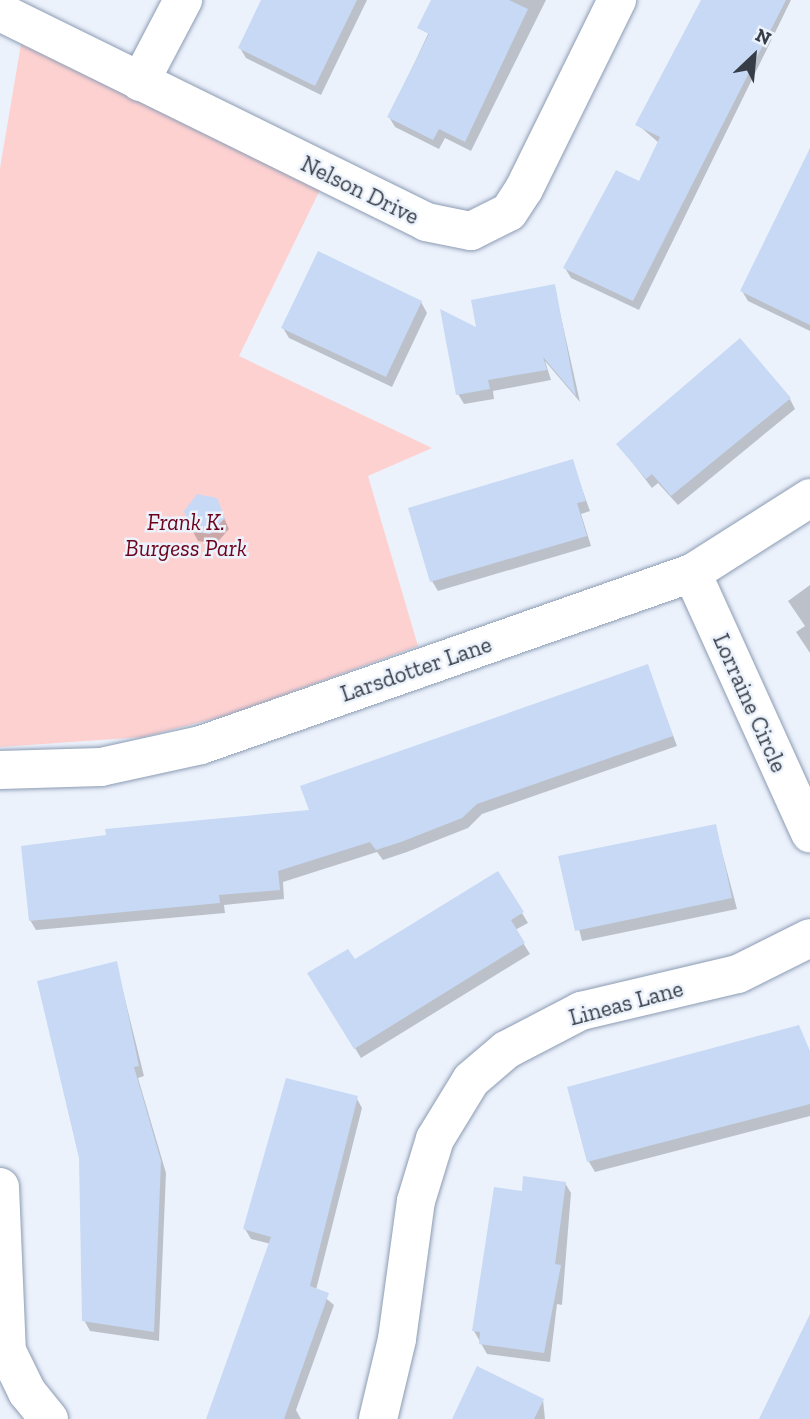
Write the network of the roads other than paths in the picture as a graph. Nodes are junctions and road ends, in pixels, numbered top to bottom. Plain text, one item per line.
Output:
1 (183, 0) edge
2 (617, 0) edge
3 (0, 12) edge
4 (140, 82) junction
5 (810, 498) edge
6 (692, 573) junction
7 (0, 770) edge
8 (810, 834) edge
9 (810, 939) edge
10 (0, 1187) edge
11 (4, 1353) edge
12 (25, 1407) edge
13 (378, 1419) edge

1 - 4 street
2 - 4 street, Nelson Drive
3 - 4 street, Nelson Drive
5 - 6 street, Larsdotter Lane
6 - 7 street, Larsdotter Lane
6 - 8 street, Lorraine Circle
9 - 13 street, Lineas Lane
10 - 11 street
11 - 12 street

